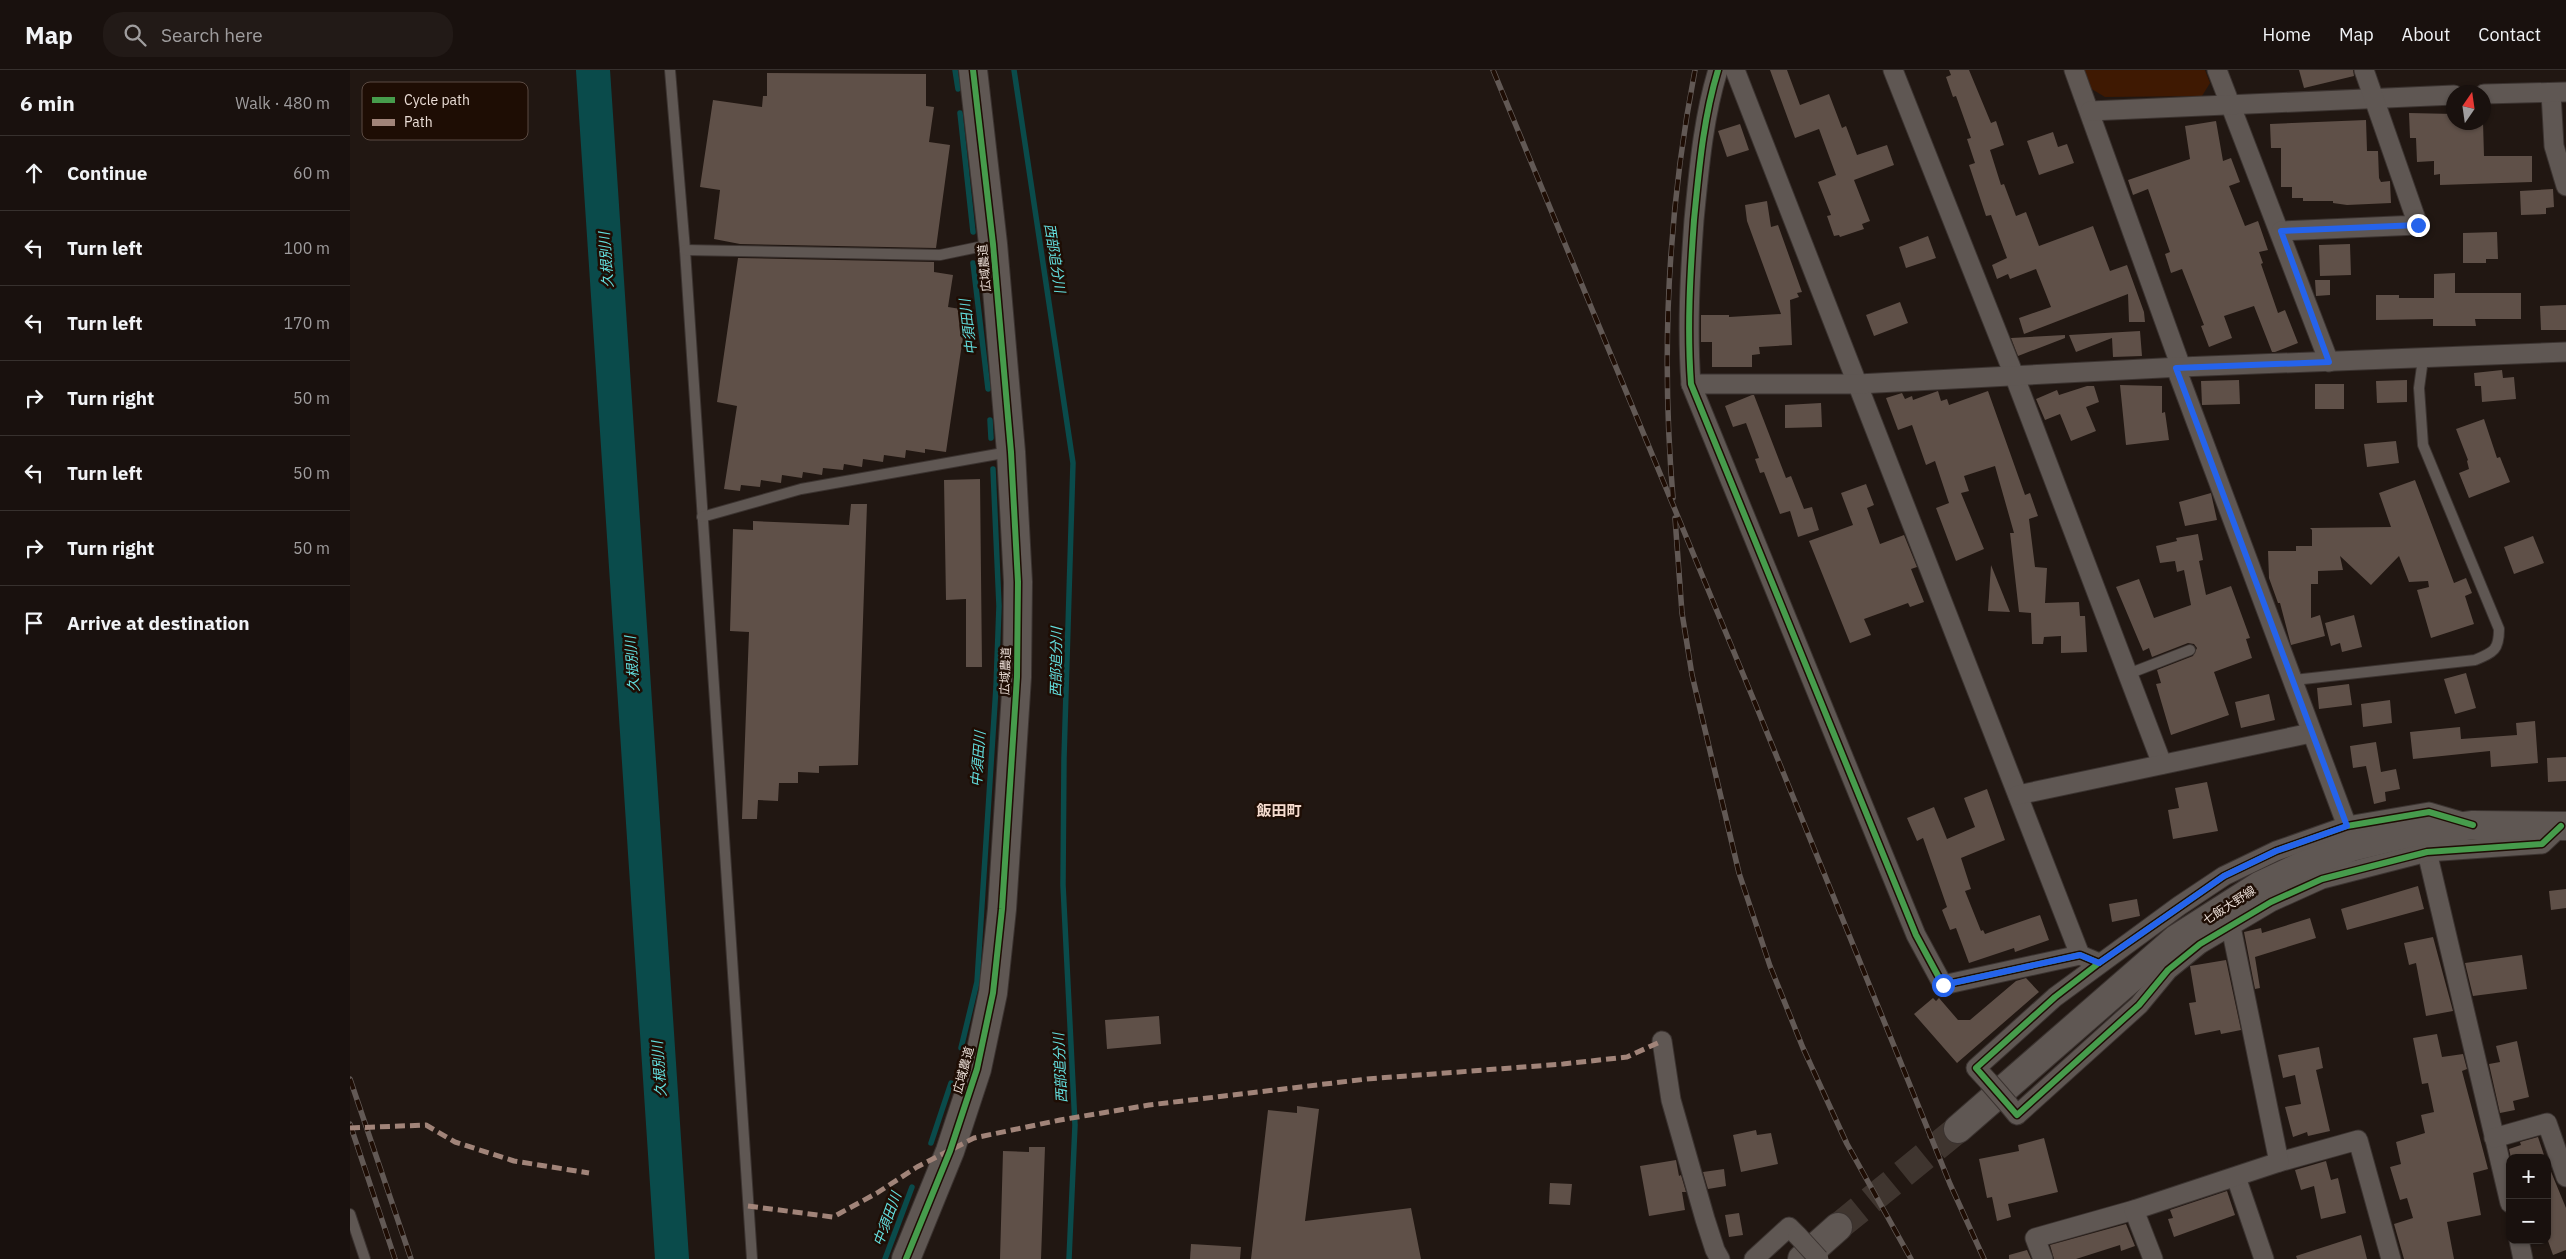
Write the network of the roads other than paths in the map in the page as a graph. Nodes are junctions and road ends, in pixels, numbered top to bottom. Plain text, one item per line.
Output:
1 (670, 70) edge
2 (973, 70) edge
3 (1718, 70) edge
4 (1734, 70) edge
5 (1893, 70) edge
6 (2074, 70) edge
7 (2218, 70) edge
8 (2364, 70) edge
9 (2559, 92) edge
10 (2491, 94) edge
11 (2446, 95) edge
12 (2374, 97) junction
13 (2230, 104) junction
14 (2090, 110) junction
15 (2566, 186) edge
16 (2281, 231) junction
17 (994, 244) junction
18 (685, 250) junction
19 (2566, 352) edge
20 (2423, 359) junction
21 (2329, 362) junction
22 (2179, 367) junction
23 (2014, 375) junction
24 (1691, 384) junction
25 (1858, 384) junction
26 (1011, 452) junction
27 (702, 517) junction
28 (2190, 650) dead end
29 (2128, 674) junction
30 (2294, 680) junction
31 (2311, 733) junction
32 (2162, 764) junction
33 (2018, 795) junction
34 (2347, 826) junction
35 (2474, 826) junction
36 (2564, 826) edge
37 (2428, 852) junction
38 (2231, 927) junction
39 (2080, 955) junction
40 (2099, 963) junction
41 (1662, 1041) dead end
42 (1958, 1129) tunnel mouth
43 (2494, 1138) junction
44 (2279, 1162) junction
45 (2566, 1177) edge
46 (2236, 1178) junction
47 (2509, 1199) edge
48 (2134, 1210) junction
49 (350, 1214) edge
50 (1838, 1227) tunnel mouth
51 (2519, 1244) edge
52 (1800, 1247) edge
53 (365, 1259) edge
54 (752, 1259) edge
55 (906, 1259) edge
56 (1720, 1259) edge
57 (1754, 1259) edge
58 (1819, 1259) edge
59 (2043, 1259) edge
60 (2153, 1259) edge
61 (2264, 1259) edge
62 (2391, 1259) edge
63 (2523, 1259) edge

1 - 18 lane
2 - 17 street, 広域農道
3 - 24 street
4 - 25 street
5 - 23 street
6 - 14 street
7 - 13 street
8 - 12 street
9 - 10 street
9 - 15 street
11 - 12 street
12 - 13 street
12 - 16 street
13 - 14 street
13 - 16 street
14 - 22 street
16 - 21 street
17 - 18 lane
17 - 26 street, 広域農道
18 - 27 lane
19 - 20 street
20 - 21 street
20 - 30 lane
21 - 22 street
22 - 23 street
22 - 30 street
23 - 25 street
23 - 29 street
24 - 25 street
24 - 39 street
25 - 33 street
26 - 27 lane
26 - 55 street, 広域農道
27 - 54 lane
28 - 29 lane
29 - 32 street
30 - 31 street
31 - 32 street
31 - 34 street
32 - 33 street
33 - 39 street
34 - 35 street
34 - 40 street
35 - 36 street, 七飯大野線
35 - 42 street, 七飯大野線
36 - 37 street
37 - 38 street
37 - 43 street
38 - 40 street, bridge
38 - 44 street
39 - 40 street
41 - 56 street
43 - 45 street
43 - 47 street
44 - 46 street
44 - 62 street
46 - 48 street
46 - 61 street
48 - 59 street
48 - 60 street
49 - 53 lane
50 - 52 street
51 - 63 street
52 - 57 street
52 - 58 street, bridge

